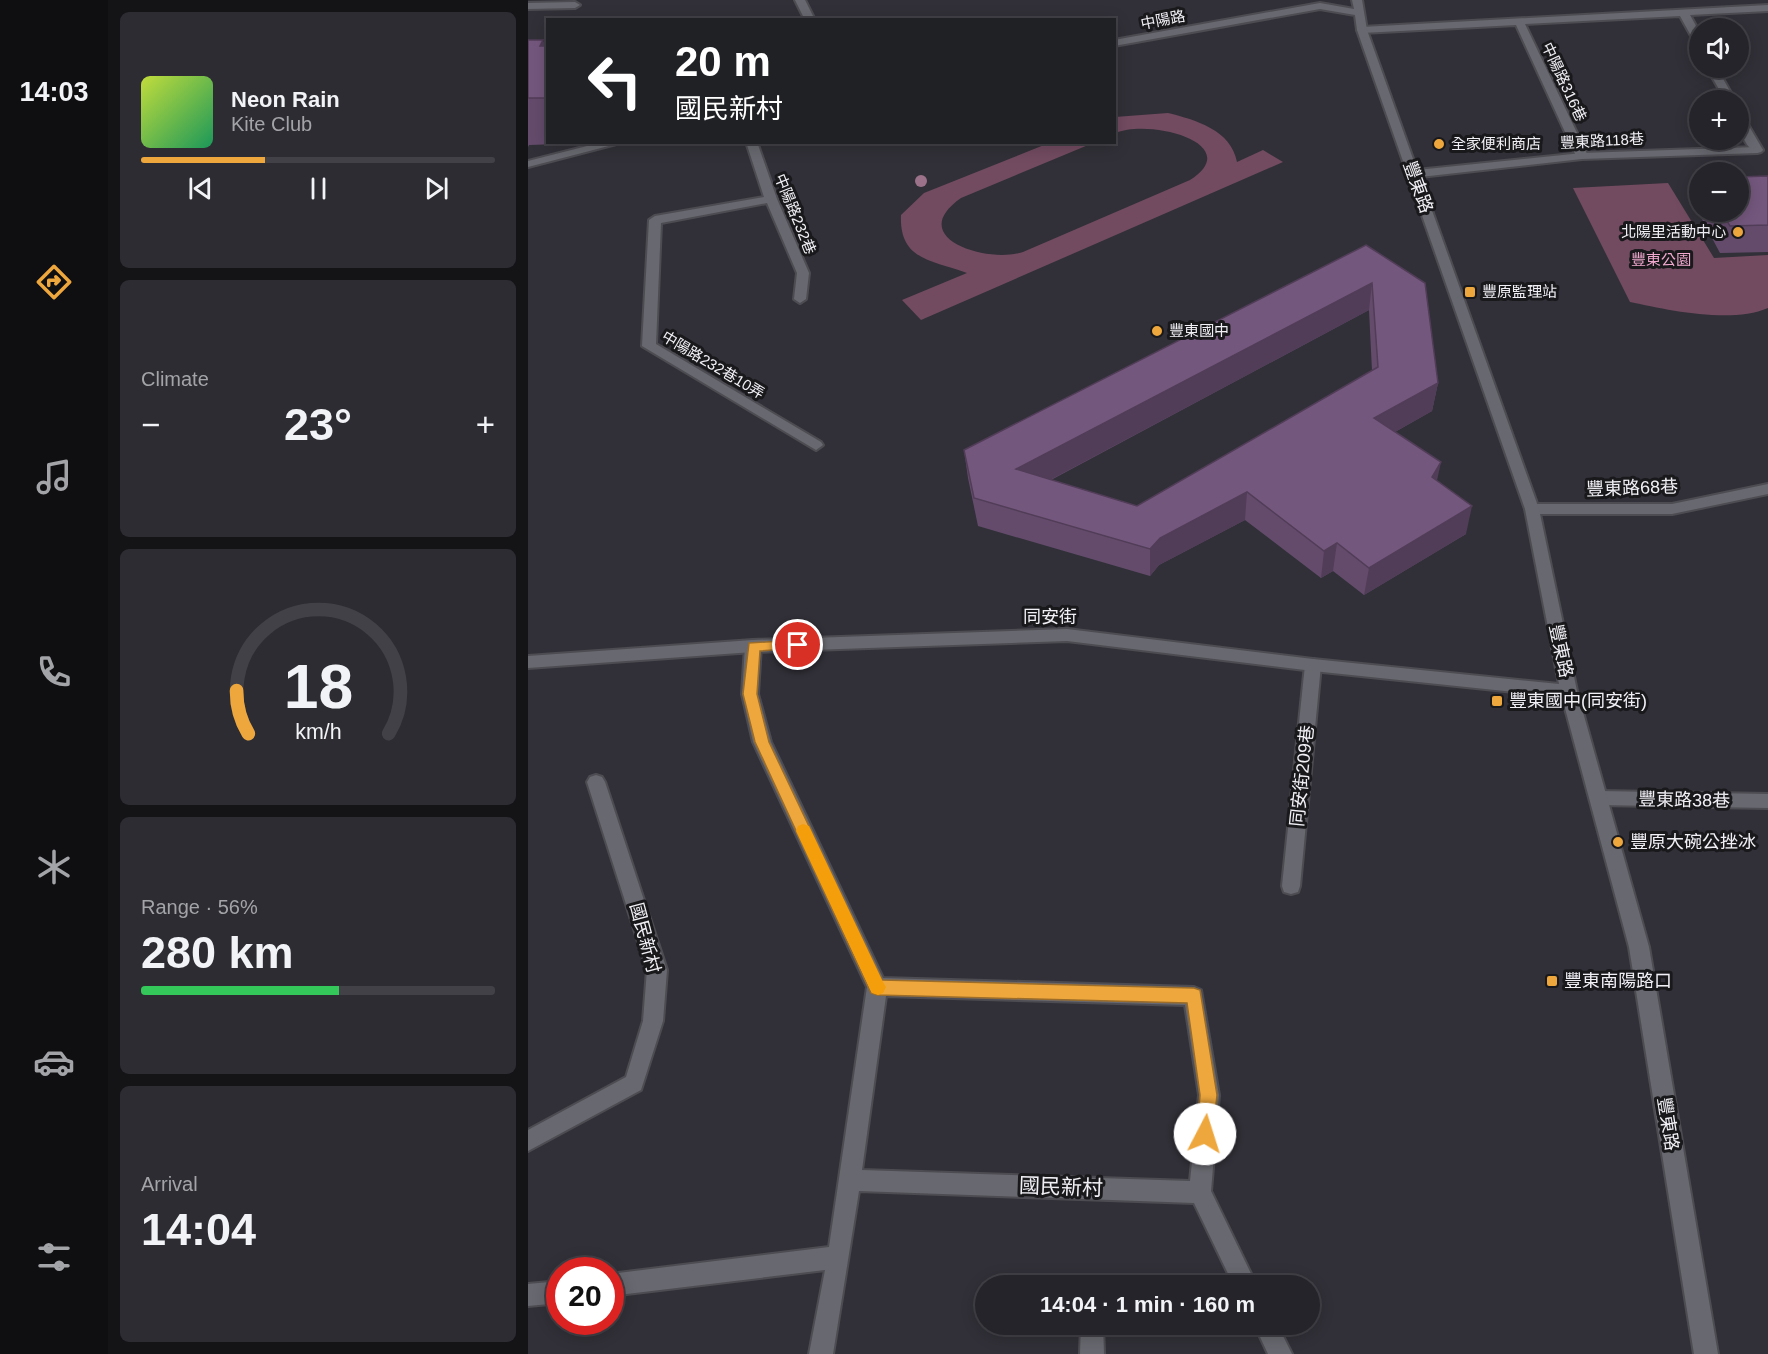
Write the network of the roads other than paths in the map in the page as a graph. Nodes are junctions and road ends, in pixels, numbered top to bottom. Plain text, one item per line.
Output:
1 (800, 0) edge
2 (576, 5) dead end
3 (528, 6) edge
4 (1358, 6) edge
5 (1768, 8) edge
6 (1683, 12) junction
7 (809, 18) edge
8 (1519, 21) junction
9 (1689, 23) edge
10 (1362, 30) junction
11 (1116, 44) edge
12 (1749, 136) edge
13 (611, 144) edge
14 (752, 144) edge
15 (1582, 156) junction
16 (528, 164) edge
17 (1413, 174) junction
18 (771, 199) junction
19 (800, 299) dead end
20 (816, 445) dead end
21 (1768, 489) edge
22 (1532, 509) junction
23 (753, 646) junction
24 (528, 662) edge
25 (1313, 665) junction
26 (1569, 691) junction
27 (596, 783) dead end
28 (1599, 798) junction
29 (1768, 801) edge
30 (1291, 886) dead end
31 (877, 987) junction
32 (528, 1141) edge
33 (849, 1180) junction
34 (1200, 1192) junction
35 (838, 1257) junction
36 (1241, 1275) edge
37 (624, 1283) edge
38 (546, 1293) edge
39 (528, 1295) edge
40 (1092, 1335) edge
41 (1270, 1335) edge
42 (821, 1354) edge
43 (1092, 1354) edge
44 (1280, 1354) edge
45 (1706, 1354) edge

1 - 7 street
2 - 3 street
4 - 10 street, 豐東路
4 - 11 street, 中陽路
5 - 6 street
6 - 8 street
6 - 9 street
8 - 10 street
8 - 15 street, 中陽路316巷
10 - 17 street, 豐東路
12 - 15 street, 豐東路118巷
13 - 16 street
14 - 18 street, 中陽路232巷
15 - 17 street, 豐東路118巷
17 - 22 street, 豐東路
18 - 19 street, 中陽路232巷
18 - 20 street, 中陽路232巷10弄
21 - 22 street, 豐東路68巷
22 - 26 street, 豐東路
23 - 24 street, 同安街
23 - 25 street, 同安街
23 - 31 street
25 - 26 street, 同安街
25 - 30 street, 同安街209巷
26 - 28 street, 豐東路
27 - 32 street, 國民新村
28 - 29 street, 豐東路38巷
28 - 45 street, 豐東路
31 - 33 street
31 - 34 street
33 - 34 street, 國民新村
33 - 35 street
34 - 36 street
35 - 37 street
35 - 42 street
38 - 39 street
40 - 43 street
41 - 44 street

